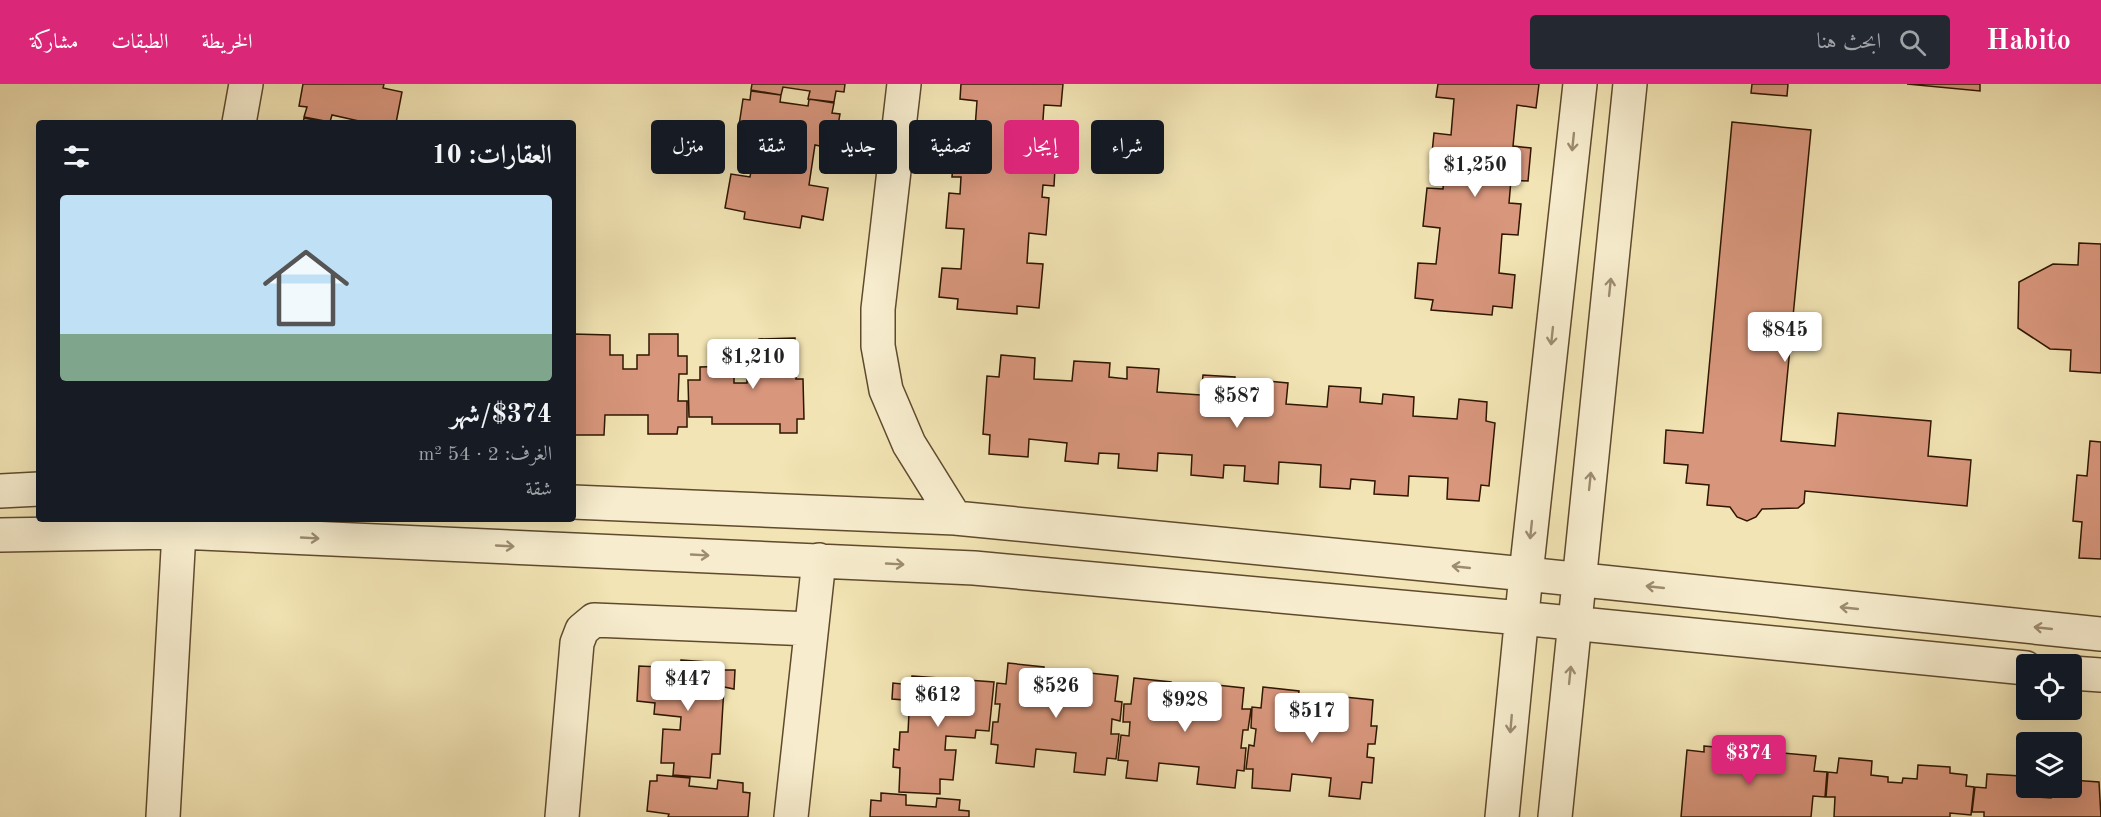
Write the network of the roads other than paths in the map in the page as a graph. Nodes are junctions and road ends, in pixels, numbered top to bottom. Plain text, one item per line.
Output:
1 (246, 84) edge
2 (903, 84) edge
3 (1580, 84) edge
4 (1630, 84) edge
5 (240, 120) edge
6 (36, 489) edge
7 (0, 491) edge
8 (576, 502) edge
9 (955, 518) junction
10 (178, 525) edge
11 (0, 535) edge
12 (819, 560) junction
13 (1526, 574) junction
14 (1580, 579) junction
15 (1521, 618) junction
16 (1575, 624) junction
17 (812, 629) junction
18 (2101, 634) edge
19 (2016, 667) edge
20 (2082, 674) edge
21 (2101, 675) edge
22 (163, 817) edge
23 (562, 817) edge
24 (790, 817) edge
25 (1502, 817) edge
26 (1555, 817) edge

1 - 5 street
2 - 9 street
3 -> 13 street
14 -> 4 street
6 - 7 street
8 - 9 street
13 -> 9 street
10 - 11 street
10 -> 12 street
10 - 22 street
12 -> 15 street
12 - 17 street
13 - 14 street
13 - 15 street
14 - 16 street
18 -> 14 street
15 - 16 street
15 -> 25 street
16 - 19 street
26 -> 16 street
17 - 23 street
17 - 24 street
20 - 21 street

